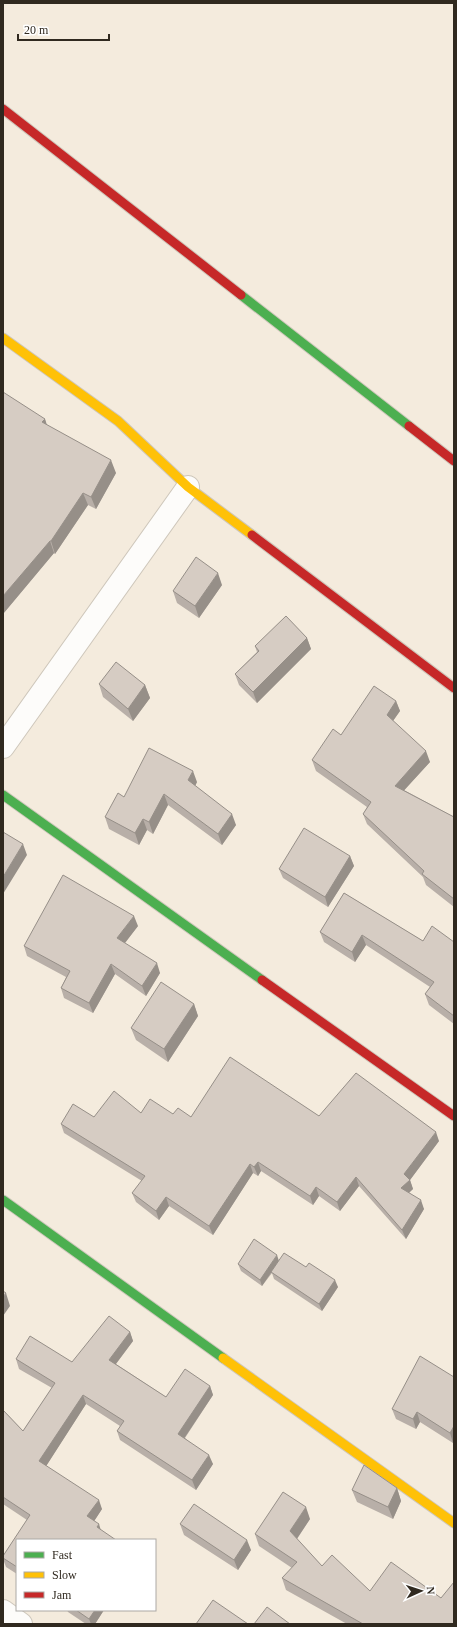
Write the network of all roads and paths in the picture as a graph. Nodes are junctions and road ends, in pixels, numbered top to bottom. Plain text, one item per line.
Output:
1 (3, 109) edge
2 (3, 338) edge
3 (454, 461) edge
4 (188, 487) junction
5 (454, 688) edge
6 (3, 747) edge
7 (3, 795) edge
8 (454, 1116) edge
9 (3, 1200) edge
10 (454, 1523) edge
11 (3, 1611) edge
12 (21, 1624) edge

1 - 3 street
2 - 4 street
4 - 5 street
4 - 6 street
7 - 8 street
9 - 10 street
11 - 12 street

